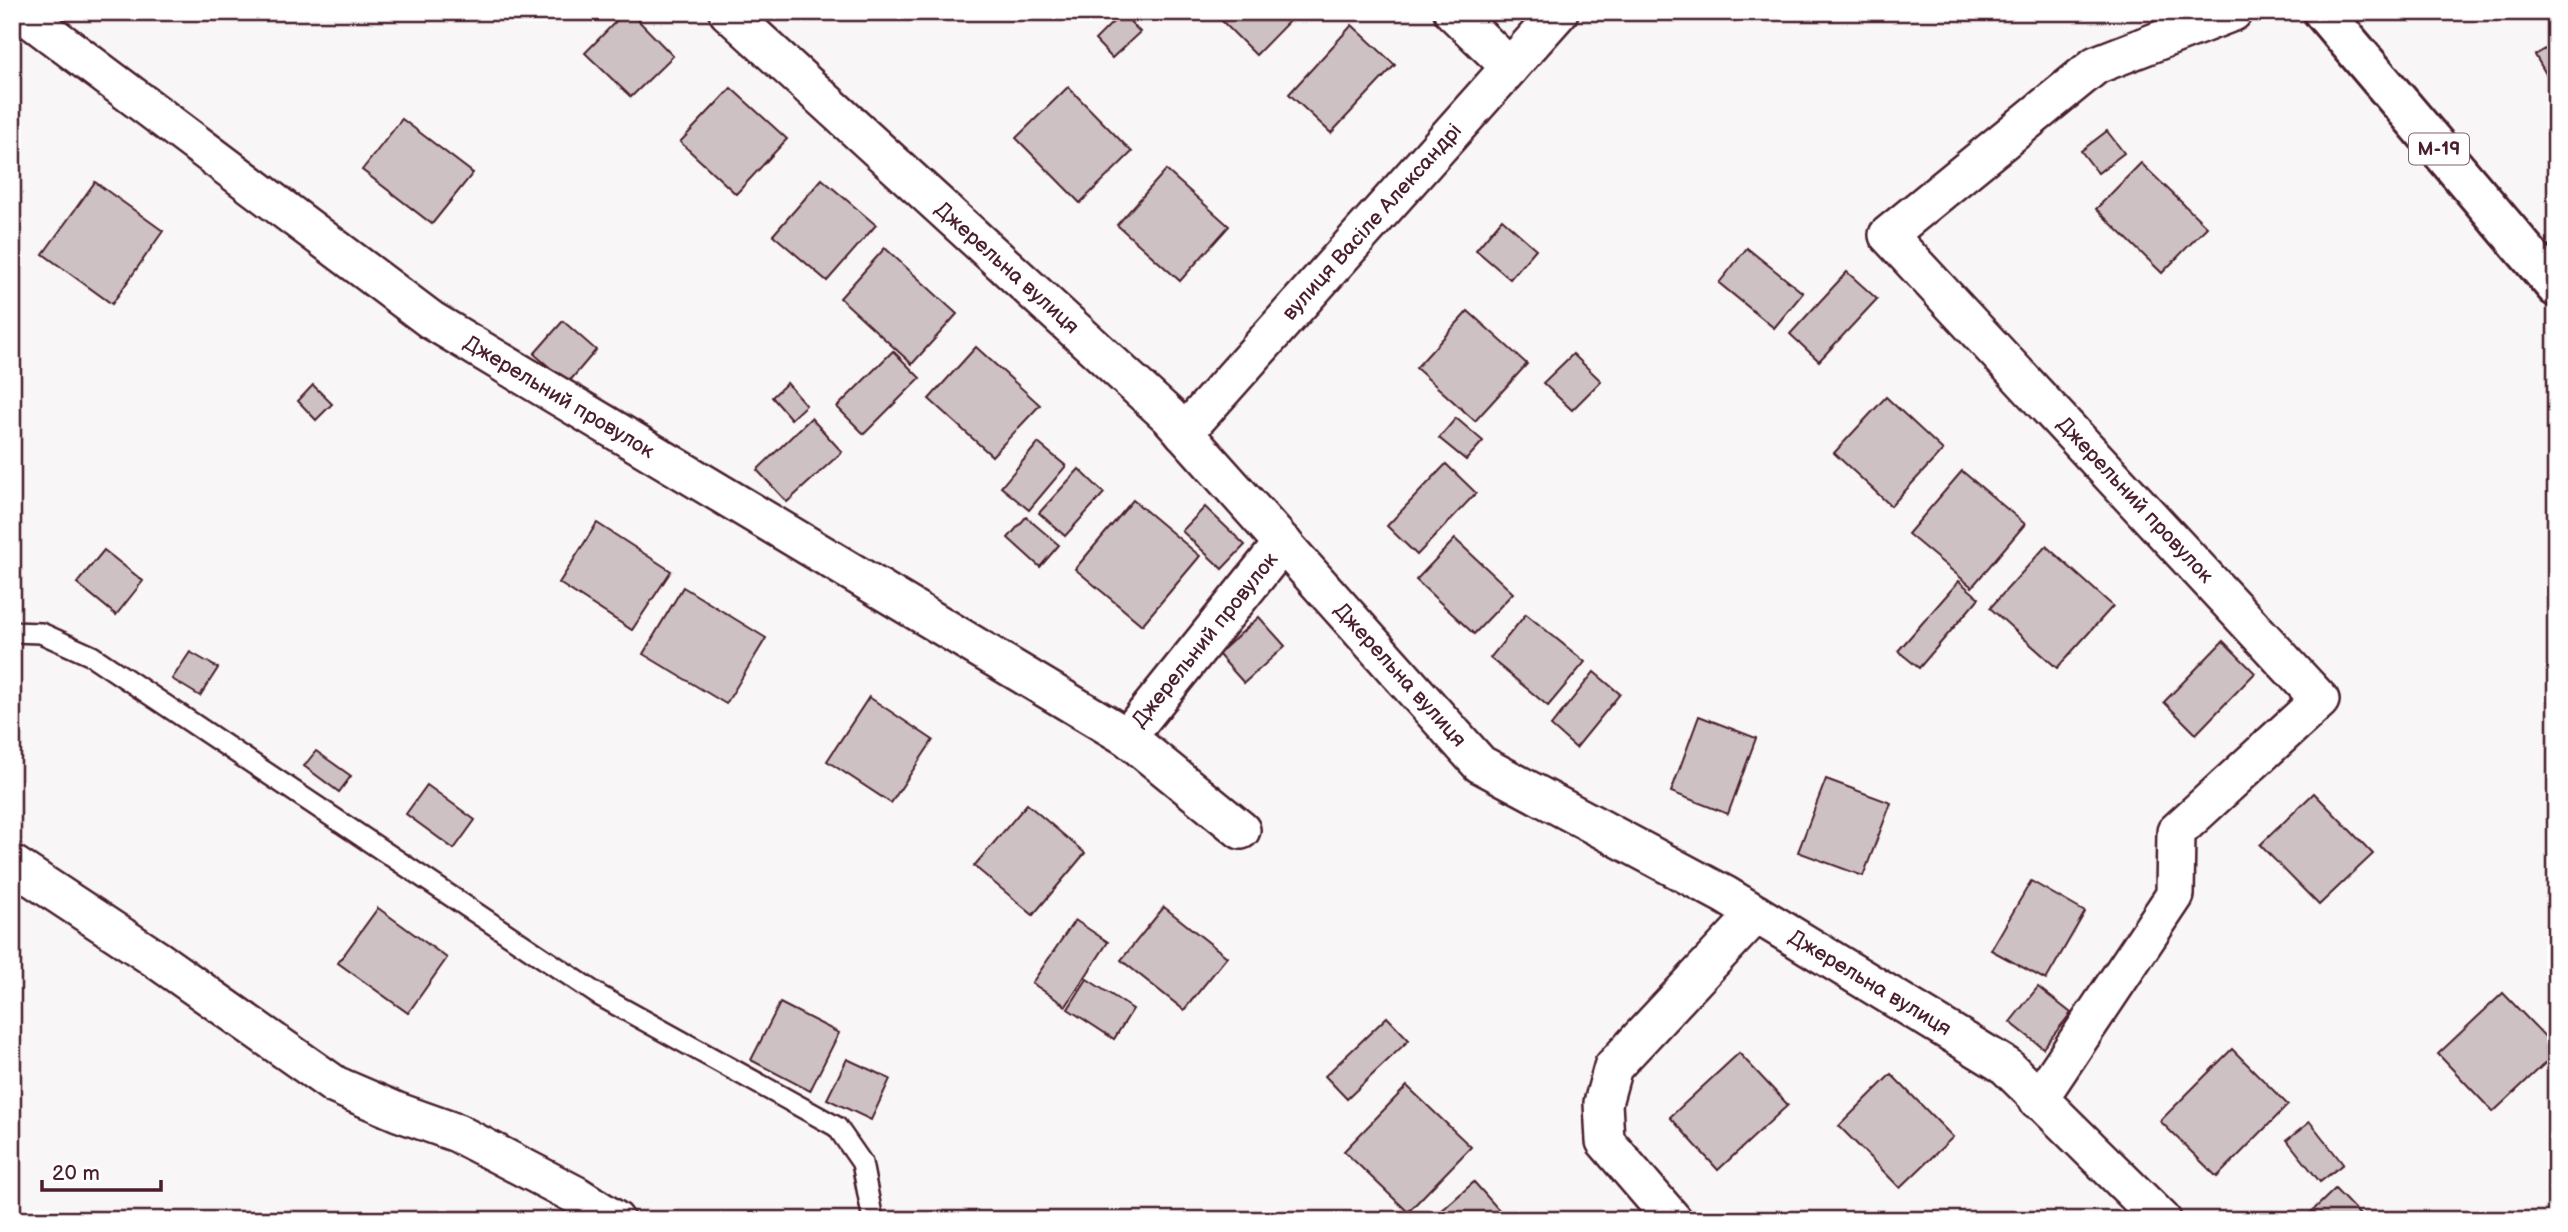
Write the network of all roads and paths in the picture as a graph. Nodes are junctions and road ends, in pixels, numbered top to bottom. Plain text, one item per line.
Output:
1 (22, 12) edge
2 (728, 12) edge
3 (1453, 12) edge
4 (1559, 12) edge
5 (2234, 12) edge
6 (2323, 12) edge
7 (1510, 67) junction
8 (2556, 287) edge
9 (1184, 433) junction
10 (1283, 543) junction
11 (12, 632) edge
12 (1127, 737) junction
13 (1241, 830) dead end
14 (12, 864) edge
15 (1756, 914) junction
16 (2038, 1100) junction
17 (615, 1220) edge
18 (873, 1220) edge
19 (1673, 1220) edge
20 (2162, 1220) edge

1 - 12 street, Джерельний провулок
2 - 9 street, Джерельна вулиця
3 - 7 street
4 - 7 street, вулиця Васіле Александрі
5 - 16 street, Джерельний провулок
6 - 8 highway, М-19
7 - 9 street, вулиця Васіле Александрі
9 - 10 street, Джерельна вулиця
10 - 12 street, Джерельний провулок
10 - 15 street, Джерельна вулиця
11 - 18 lane
12 - 13 street, Джерельний провулок
14 - 17 street
15 - 16 street, Джерельна вулиця
15 - 19 street
16 - 20 street, Джерельна вулиця

